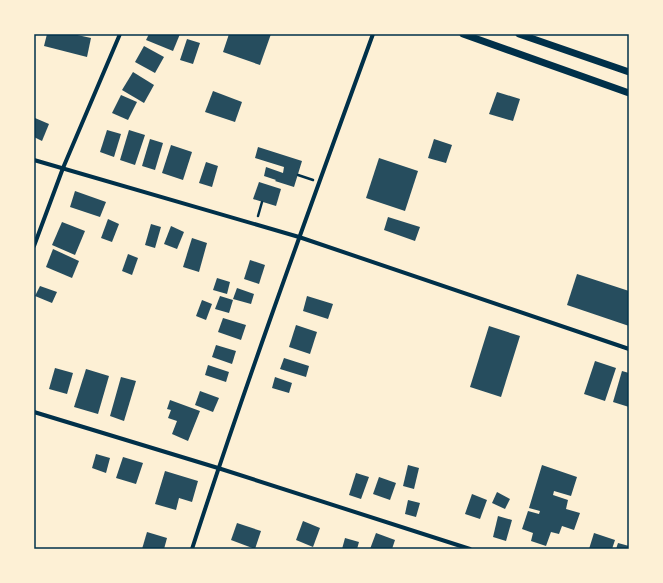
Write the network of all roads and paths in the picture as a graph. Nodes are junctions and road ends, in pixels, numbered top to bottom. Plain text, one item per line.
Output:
1 (120, 34) edge
2 (373, 34) edge
3 (463, 34) edge
4 (519, 34) edge
5 (629, 72) edge
6 (629, 93) edge
7 (34, 160) edge
8 (63, 168) junction
9 (298, 174) dead end
10 (319, 182) junction
11 (262, 202) dead end
12 (256, 224) junction
13 (299, 237) junction
14 (34, 246) edge
15 (629, 349) edge
16 (34, 412) edge
17 (218, 468) junction
18 (192, 549) edge
19 (470, 549) edge

1 - 8 street
2 - 10 street
3 - 6 street
4 - 5 street
7 - 8 street
8 - 12 street
8 - 14 street
9 - 10 path
10 - 13 street
11 - 12 path
12 - 13 street
13 - 15 street
13 - 17 street
16 - 17 street
17 - 18 street
17 - 19 street

